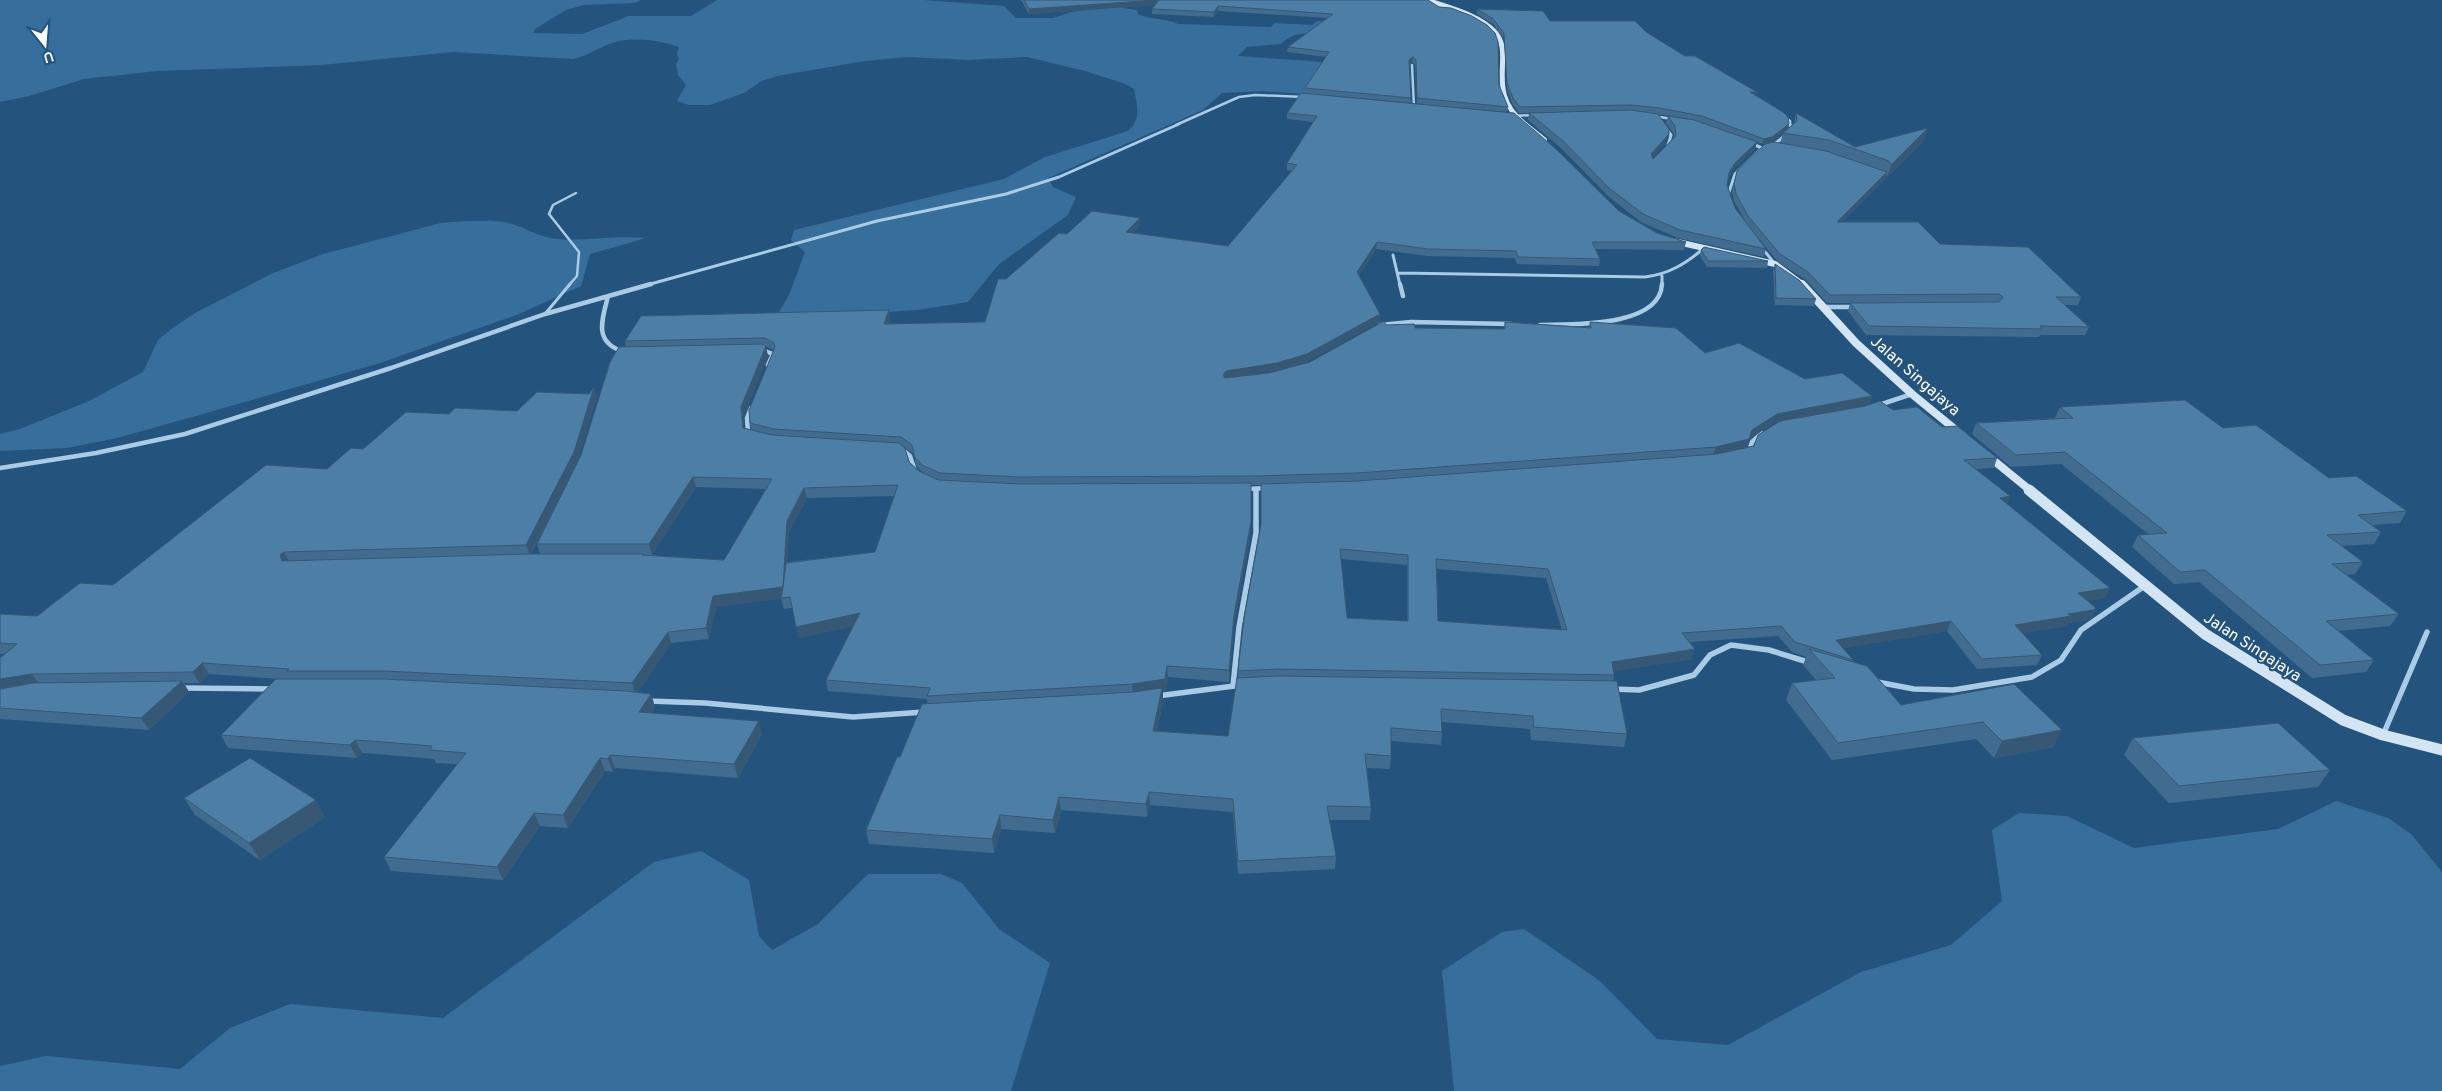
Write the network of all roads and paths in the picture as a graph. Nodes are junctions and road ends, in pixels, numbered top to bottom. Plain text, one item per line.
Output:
1 (1427, 0) edge
2 (1412, 65) edge
3 (1309, 97) edge
4 (1405, 106) edge
5 (1414, 107) junction
6 (1423, 108) edge
7 (1779, 110) edge
8 (1543, 114) edge
9 (1509, 115) junction
10 (1648, 116) edge
11 (1657, 117) junction
12 (1681, 121) edge
13 (1748, 142) edge
14 (1772, 146) junction
15 (1781, 147) edge
16 (1553, 148) edge
17 (1762, 148) junction
18 (1665, 149) edge
19 (576, 193) dead end
20 (1728, 197) edge
21 (1666, 239) edge
22 (1758, 243) edge
23 (1703, 249) junction
24 (1393, 255) edge
25 (1775, 264) junction
26 (1398, 272) junction
27 (1662, 276) junction
28 (608, 296) junction
29 (1403, 296) dead end
30 (1825, 307) junction
31 (1863, 307) edge
32 (545, 314) junction
33 (1518, 324) edge
34 (1536, 325) edge
35 (1374, 328) edge
36 (615, 349) junction
37 (754, 349) edge
38 (634, 352) edge
39 (612, 358) edge
40 (764, 374) edge
41 (1912, 394) junction
42 (755, 399) edge
43 (1869, 408) edge
44 (1769, 430) edge
45 (757, 437) edge
46 (1969, 440) edge
47 (1976, 446) edge
48 (897, 449) edge
49 (1744, 453) edge
50 (0, 468) edge
51 (918, 474) edge
52 (1274, 488) edge
53 (1236, 489) edge
54 (1256, 489) junction
55 (2147, 584) junction
56 (2427, 632) dead end
57 (1815, 664) edge
58 (1870, 681) edge
59 (1251, 685) edge
60 (1233, 686) junction
61 (170, 688) edge
62 (276, 689) edge
63 (1605, 689) edge
64 (1151, 697) edge
65 (638, 700) edge
66 (933, 712) edge
67 (2383, 735) junction
68 (2442, 750) edge

1 - 9 street
2 - 5 street
3 - 28 street
4 - 5 street
5 - 6 street
7 - 14 street
8 - 9 street
9 - 16 street
10 - 11 street
11 - 12 street
11 - 18 street
13 - 17 street
14 - 15 street
14 - 17 street
17 - 20 street
19 - 32 lane
21 - 23 street, Jalan Singajaya
22 - 25 street
23 - 25 street, Jalan Singajaya
23 - 27 street
24 - 26 street
25 - 30 street, Jalan Singajaya
26 - 27 street
26 - 29 street
27 - 34 street
28 - 32 street
28 - 36 street
30 - 31 street
30 - 41 street, Jalan Singajaya
32 - 50 street
33 - 35 street
36 - 38 street
36 - 39 street
37 - 40 street
41 - 43 street
41 - 46 street, Jalan Singajaya
42 - 45 street
44 - 49 street
47 - 55 street, Jalan Singajaya
48 - 51 street
52 - 54 street
53 - 54 street
54 - 60 street
55 - 58 street
55 - 67 street, Jalan Singajaya
56 - 67 street
57 - 63 street
59 - 60 street
60 - 64 street
61 - 62 street
65 - 66 street
67 - 68 street, Jalan Singajaya

